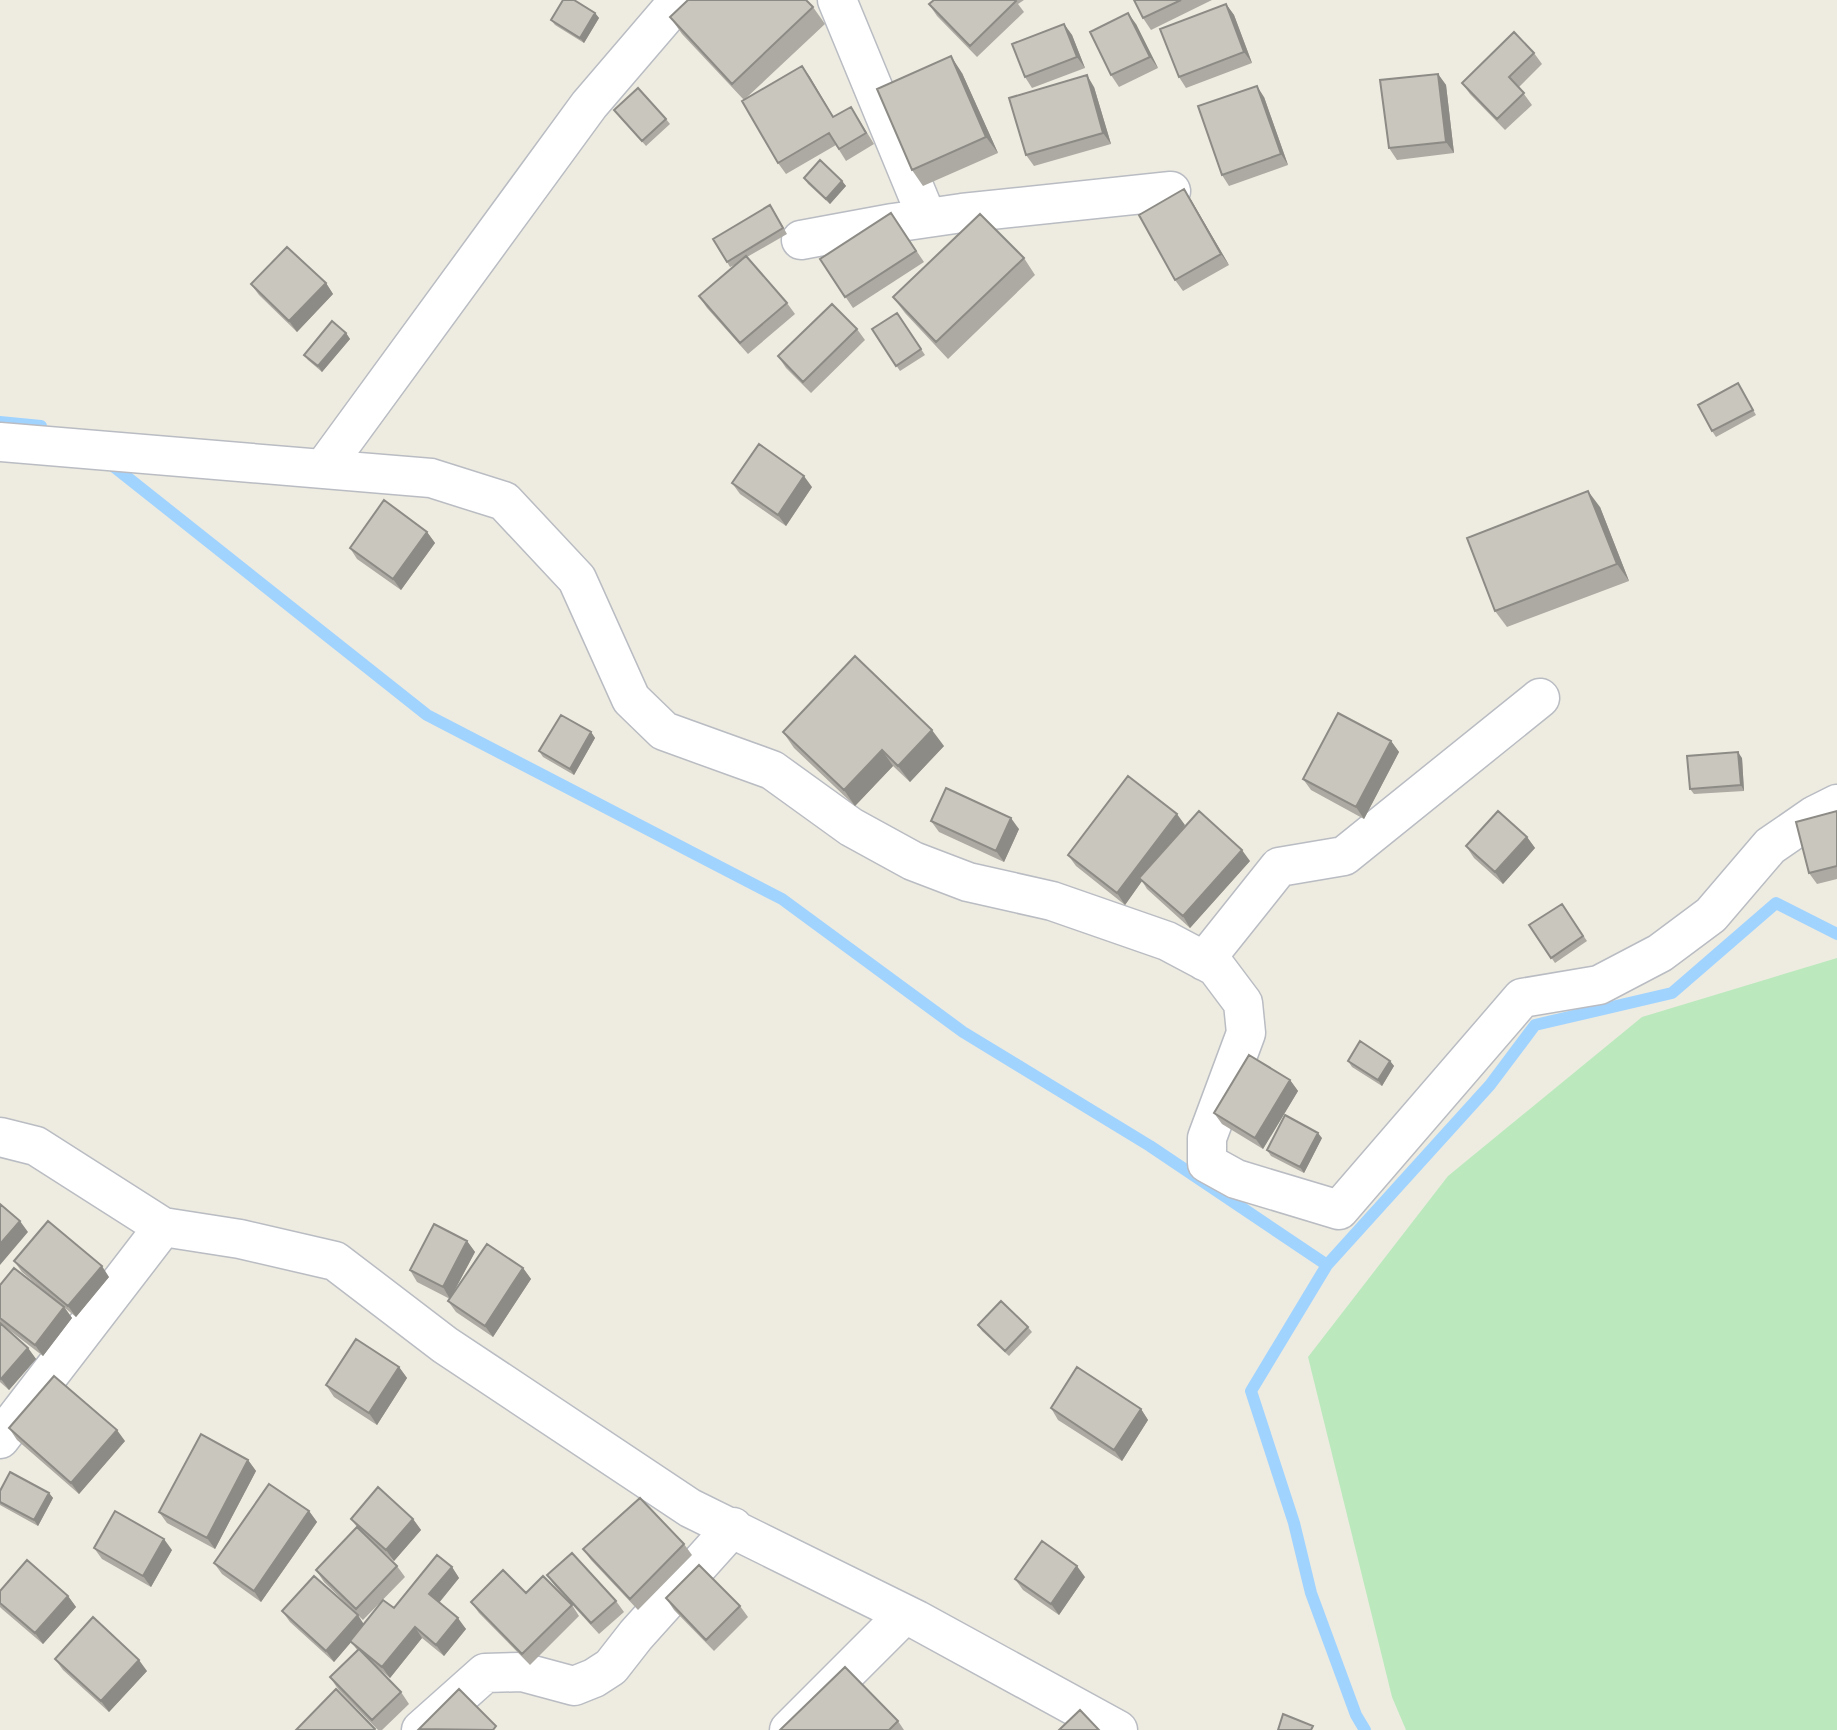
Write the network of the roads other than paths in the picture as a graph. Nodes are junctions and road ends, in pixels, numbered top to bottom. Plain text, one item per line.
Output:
1 (679, 0) edge
2 (837, 0) edge
3 (1171, 191) dead end
4 (927, 218) junction
5 (802, 240) dead end
6 (0, 442) edge
7 (323, 469) junction
8 (1540, 698) dead end
9 (1837, 804) edge
10 (1204, 961) junction
11 (0, 1137) edge
12 (163, 1227) junction
13 (0, 1439) edge
14 (733, 1527) junction
15 (905, 1614) junction
16 (421, 1730) edge
17 (789, 1730) edge
18 (1118, 1730) edge

1 - 7 street
2 - 4 street
3 - 4 street
4 - 5 street
6 - 7 street
7 - 10 street
8 - 10 street
9 - 10 street
11 - 12 street
12 - 13 street
12 - 14 street
14 - 15 street
14 - 16 street
15 - 17 street
15 - 18 street

